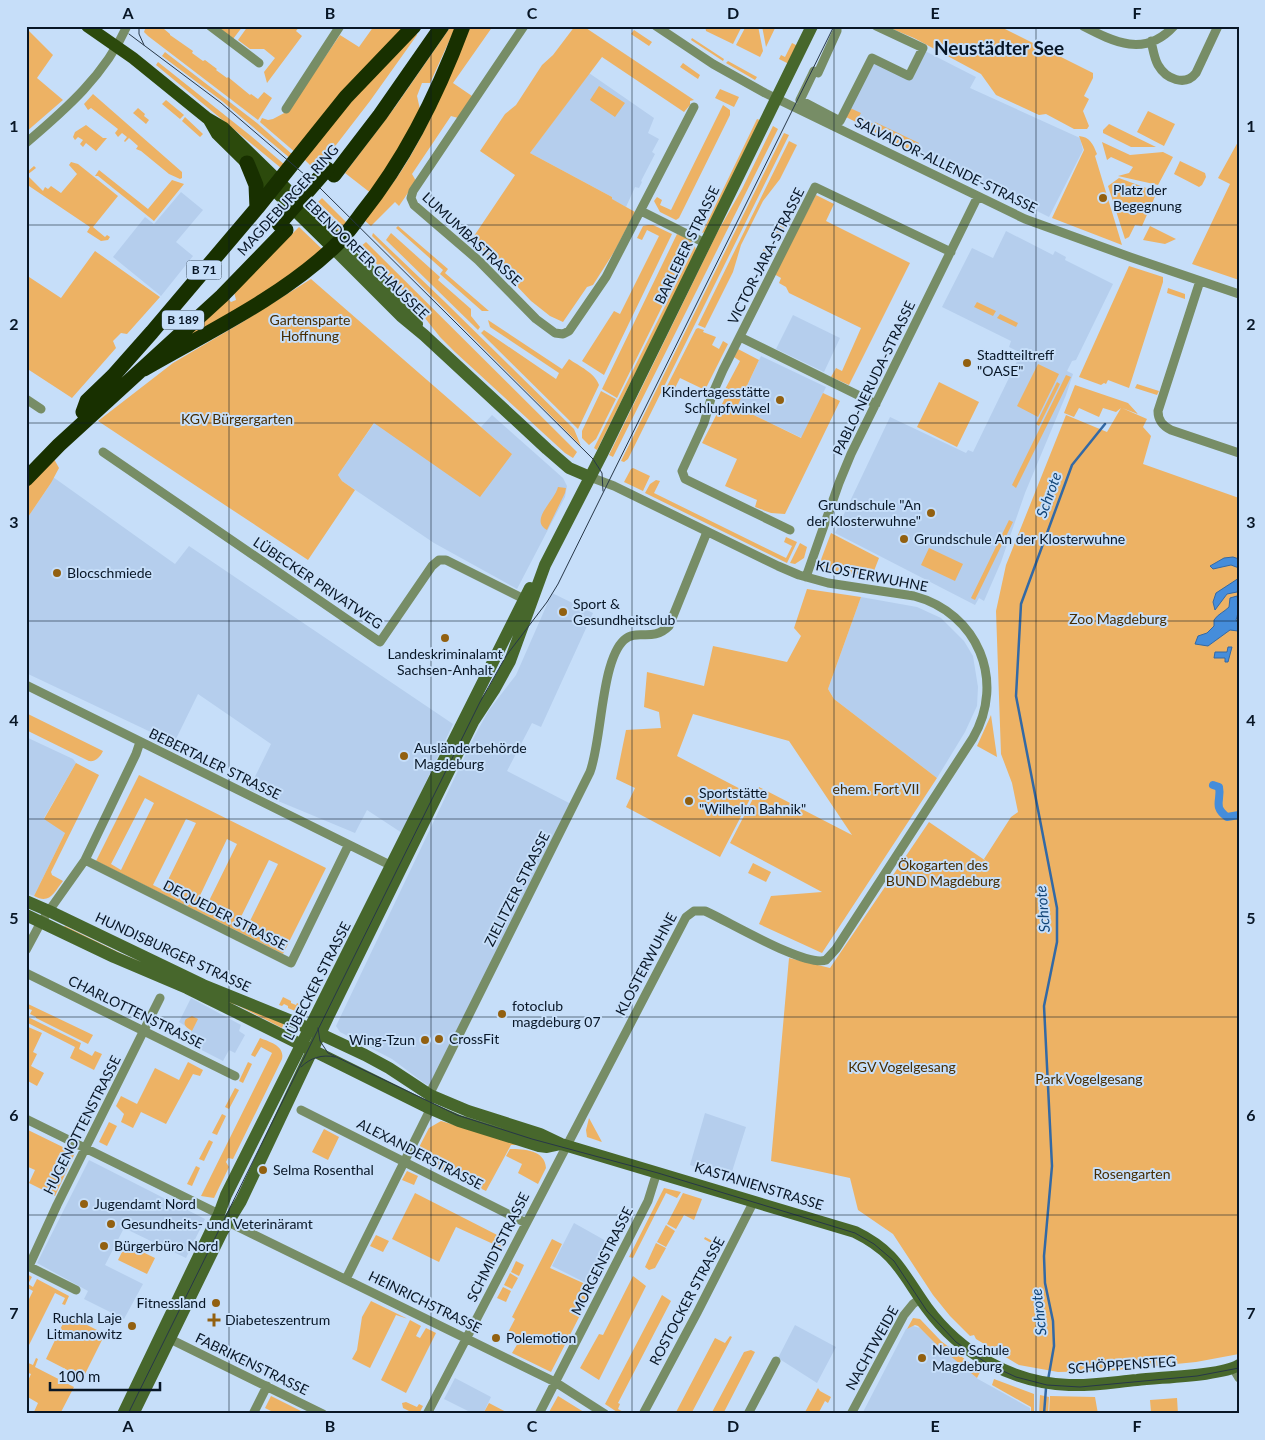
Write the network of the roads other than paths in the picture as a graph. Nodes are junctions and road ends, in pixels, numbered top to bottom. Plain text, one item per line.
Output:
1 (87, 26) edge
2 (127, 26) edge
3 (210, 26) edge
4 (340, 26) edge
5 (414, 26) edge
6 (431, 26) edge
7 (442, 26) edge
8 (463, 26) edge
9 (524, 26) edge
10 (656, 26) edge
11 (812, 26) edge
12 (837, 26) edge
13 (876, 26) edge
14 (1083, 26) edge
15 (1174, 26) edge
16 (1218, 26) edge
17 (1150, 41) junction
18 (117, 47) junction
19 (259, 63) dead end
20 (777, 98) junction
21 (694, 107) dead end
22 (286, 109) dead end
23 (207, 118) junction
24 (26, 143) edge
25 (247, 163) junction
26 (330, 172) junction
27 (276, 184) junction
28 (978, 196) junction
29 (257, 208) junction
30 (641, 211) junction
31 (282, 227) junction
32 (705, 243) junction
33 (337, 244) junction
34 (951, 252) junction
35 (1200, 281) junction
36 (1239, 294) edge
37 (740, 337) junction
38 (144, 368) junction
39 (26, 399) edge
40 (876, 404) junction
41 (41, 408) dead end
42 (83, 412) junction
43 (103, 452) dead end
44 (1239, 453) edge
45 (26, 466) edge
46 (590, 477) junction
47 (26, 479) edge
48 (790, 530) dead end
49 (706, 532) junction
50 (545, 565) junction
51 (806, 577) junction
52 (524, 599) junction
53 (26, 685) edge
54 (140, 742) junction
55 (348, 846) junction
56 (85, 860) junction
57 (392, 866) junction
58 (26, 902) edge
59 (49, 910) junction
60 (26, 915) edge
61 (41, 922) junction
62 (26, 950) edge
63 (26, 973) edge
64 (160, 998) dead end
65 (314, 1031) junction
66 (145, 1032) junction
67 (306, 1048) junction
68 (235, 1076) dead end
69 (430, 1102) junction
70 (302, 1110) dead end
71 (26, 1119) edge
72 (564, 1145) junction
73 (86, 1148) junction
74 (404, 1161) junction
75 (657, 1172) junction
76 (754, 1201) junction
77 (224, 1218) junction
78 (526, 1223) junction
79 (28, 1265) edge
80 (346, 1279) junction
81 (76, 1290) dead end
82 (921, 1298) junction
83 (466, 1338) junction
84 (170, 1339) junction
85 (776, 1361) dead end
86 (1237, 1369) edge
87 (555, 1382) junction
88 (267, 1386) junction
89 (122, 1414) edge
90 (133, 1414) edge
91 (253, 1414) edge
92 (323, 1414) edge
93 (427, 1414) edge
94 (539, 1414) edge
95 (605, 1414) edge
96 (643, 1414) edge
97 (748, 1414) edge
98 (851, 1414) edge

1 - 18 main road, EBENDORFER CHAUSSEE
2 - 18 street
3 - 19 street
4 - 22 street
5 - 27 highway
6 - 26 highway, MAGDEBURGER RING / B 189
7 - 26 highway, MAGDEBURGER RING / B 189
8 - 33 highway
9 - 30 street, LUMUMBASTRASSE
10 - 20 street, SALVADOR-ALLENDE-STRASSE
11 - 20 main road, BARLEBER STRASSE
12 - 13 street
14 - 17 street
15 - 17 street
16 - 17 street
18 - 23 main road, EBENDORFER CHAUSSEE
18 - 24 street
20 - 28 street, SALVADOR-ALLENDE-STRASSE
20 - 32 main road, BARLEBER STRASSE
21 - 30 street, LUMUMBASTRASSE
23 - 25 main road, EBENDORFER CHAUSSEE
23 - 27 main road, EBENDORFER CHAUSSEE
25 - 27 main road, EBENDORFER CHAUSSEE
25 - 29 highway
26 - 31 highway, MAGDEBURGER RING / B 189, bridge
27 - 29 highway
27 - 33 main road, EBENDORFER CHAUSSEE
28 - 34 street, PABLO-NERUDA-STRASSE
28 - 35 street, SALVADOR-ALLENDE-STRASSE
29 - 42 highway, B 71
30 - 32 street
31 - 38 highway, MAGDEBURGER RING / B 189
31 - 42 highway, MAGDEBURGER RING / B 189
32 - 46 main road, BARLEBER STRASSE
33 - 38 highway
33 - 46 main road, EBENDORFER CHAUSSEE
34 - 37 street, VICTOR-JARA-STRASSE
34 - 40 street, PABLO-NERUDA-STRASSE
35 - 36 street, SALVADOR-ALLENDE-STRASSE
35 - 44 street
37 - 40 street, VICTOR-JARA-STRASSE
37 - 48 street, VICTOR-JARA-STRASSE
38 - 47 highway, MAGDEBURGER RING
39 - 41 street
40 - 51 street, PABLO-NERUDA-STRASSE
42 - 45 highway, MAGDEBURGER RING / B 71
43 - 52 street, LÜBECKER PRIVATWEG
46 - 49 street, KLOSTERWUHNE
46 - 50 main road, LÜBECKER STRASSE
49 - 51 street, KLOSTERWUHNE
49 - 69 street, ZIELITZER STRASSE
50 - 52 main road, LÜBECKER STRASSE
50 - 65 main road, LÜBECKER STRASSE
51 - 72 street, KLOSTERWUHNE
52 - 57 main road, LÜBECKER STRASSE
53 - 54 street, BEBERTALER STRASSE
54 - 55 street, BEBERTALER STRASSE
54 - 56 street
55 - 56 street, DEQUEDER STRASSE
55 - 57 street, BEBERTALER STRASSE
56 - 59 street
57 - 65 main road, LÜBECKER STRASSE
58 - 59 main road, HUNDISBURGER STRASSE
59 - 61 street
59 - 65 main road, HUNDISBURGER STRASSE
60 - 61 main road, HUNDISBURGER STRASSE
61 - 62 street
61 - 67 main road, HUNDISBURGER STRASSE
63 - 66 street, CHARLOTTENSTRASSE
64 - 66 street, HUGENOTTENSTRASSE
65 - 67 main road, LÜBECKER STRASSE
65 - 69 main road, KASTANIENSTRASSE
66 - 68 street, CHARLOTTENSTRASSE
66 - 73 street, HUGENOTTENSTRASSE
67 - 69 main road, KASTANIENSTRASSE
67 - 77 main road, LÜBECKER STRASSE
69 - 72 main road, KASTANIENSTRASSE
69 - 74 street, ZIELITZER STRASSE
70 - 74 street, ALEXANDERSTRASSE
71 - 73 street, HEINRICHSTRASSE
72 - 75 main road, KASTANIENSTRASSE
72 - 78 street, SCHMIDTSTRASSE
73 - 77 street, HEINRICHSTRASSE
73 - 79 street, HUGENOTTENSTRASSE
74 - 78 street, ALEXANDERSTRASSE
74 - 80 street, ZIELITZER STRASSE
75 - 76 main road, KASTANIENSTRASSE
75 - 87 street, MORGENSTRASSE
76 - 82 main road, KASTANIENSTRASSE
76 - 96 street, ROSTOCKER STRASSE
77 - 80 street, HEINRICHSTRASSE
77 - 84 main road, LÜBECKER STRASSE
77 - 89 main road, LÜBECKER STRASSE
78 - 83 street, SCHMIDTSTRASSE
79 - 81 street
80 - 83 street, HEINRICHSTRASSE
82 - 86 main road, SCHÖPPENSTEG
82 - 98 street, NACHTWEIDE
83 - 87 street, HEINRICHSTRASSE
83 - 93 street, SCHMIDTSTRASSE
84 - 88 street, FABRIKENSTRASSE
84 - 90 main road, LÜBECKER STRASSE
85 - 97 street
87 - 94 street, MORGENSTRASSE
87 - 95 street, HEINRICHSTRASSE
88 - 91 street
88 - 92 street, FABRIKENSTRASSE

